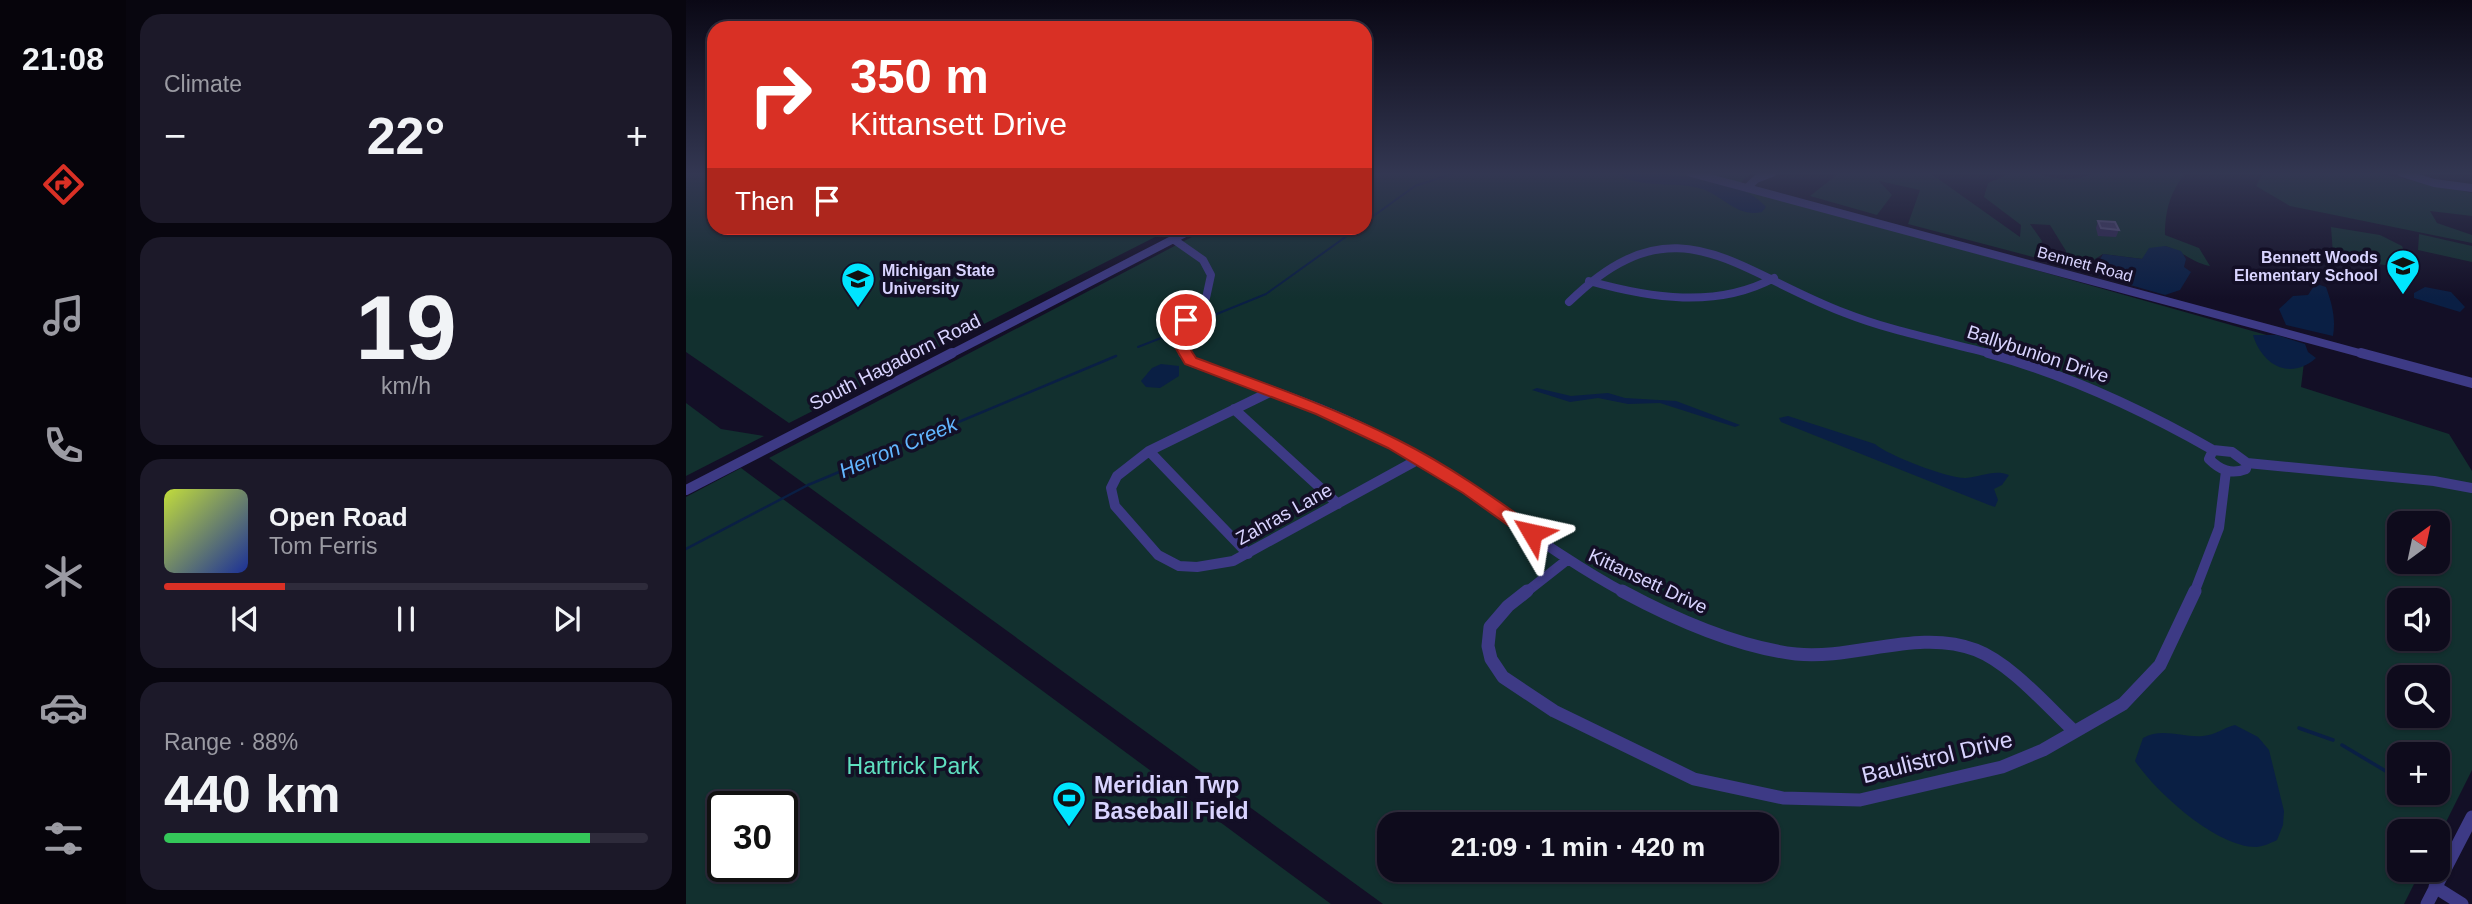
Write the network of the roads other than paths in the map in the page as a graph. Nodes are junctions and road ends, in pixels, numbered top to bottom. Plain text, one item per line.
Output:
1 (1847, 215) edge
2 (1181, 235) edge
3 (1169, 241) junction
4 (1774, 278) junction
5 (1590, 281) junction
6 (1569, 302) dead end
7 (2472, 383) edge
8 (1272, 391) junction
9 (1234, 409) junction
10 (2213, 450) junction
11 (1149, 451) junction
12 (1419, 459) junction
13 (2247, 463) junction
14 (2226, 471) junction
15 (2472, 488) edge
16 (686, 490) edge
17 (1338, 504) junction
18 (1248, 554) junction
19 (1567, 561) junction
20 (2074, 731) junction
21 (2472, 817) edge
22 (2435, 887) junction
23 (2429, 903) edge
24 (2462, 904) edge

1 - 7 street, Bennett Road
2 - 3 street, South Hagadorn Road
3 - 8 street, Kittansett Drive
3 - 16 street, South Hagadorn Road
4 - 5 street
4 - 5 street, Ballybunion Drive
4 - 10 street, Ballybunion Drive
5 - 6 street, Ballybunion Drive
8 - 9 street
8 - 12 street, Kittansett Drive
9 - 11 street
9 - 17 street
10 - 13 street, Ballybunion Drive
10 - 14 street
11 - 18 street
11 - 18 street, Zahras Lane
12 - 17 street, Zahras Lane
12 - 19 street, Kittansett Drive
13 - 14 street
13 - 15 street
14 - 20 street, Baulistrol Drive
17 - 18 street, Zahras Lane
19 - 20 street, Kittansett Drive
19 - 20 street, Baulistrol Drive
21 - 22 street
22 - 23 street
22 - 24 street

